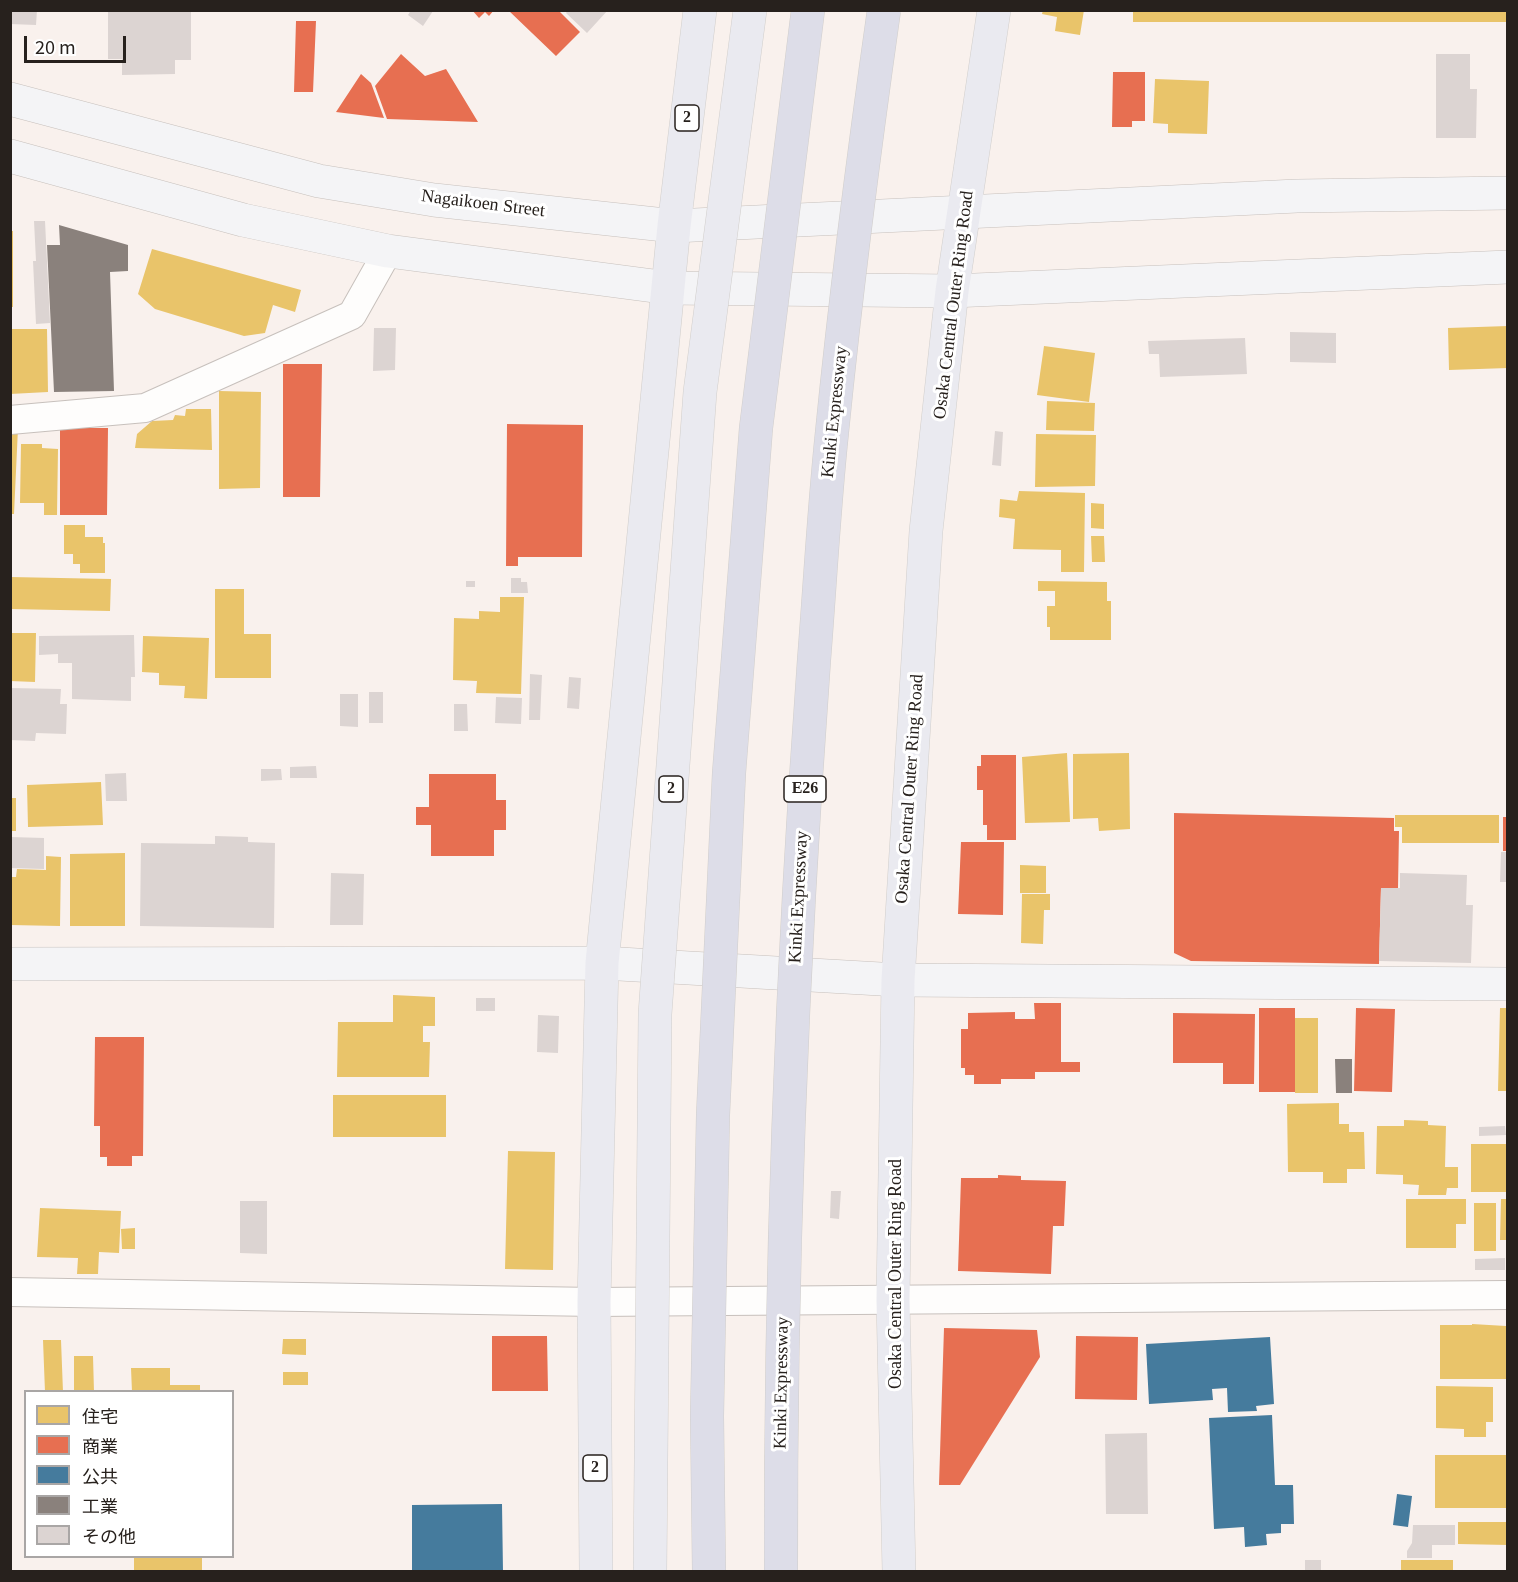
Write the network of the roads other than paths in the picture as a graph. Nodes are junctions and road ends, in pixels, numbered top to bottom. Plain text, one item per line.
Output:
1 (700, 10) edge
2 (750, 10) edge
3 (808, 10) edge
4 (884, 10) edge
5 (994, 10) edge
6 (10, 99) edge
7 (10, 156) edge
8 (1508, 193) edge
9 (965, 211) junction
10 (674, 226) junction
11 (388, 251) junction
12 (1508, 267) edge
13 (669, 288) junction
14 (952, 291) junction
15 (10, 420) edge
16 (602, 963) junction
17 (10, 964) edge
18 (898, 980) junction
19 (1508, 984) edge
20 (10, 1292) edge
21 (1508, 1295) edge
22 (893, 1300) junction
23 (594, 1302) junction
24 (596, 1572) edge
25 (650, 1572) edge
26 (709, 1572) edge
27 (781, 1572) edge
28 (899, 1572) edge

1 - 10 main road, 2
2 - 25 main road, 2, bridge
3 - 26 highway, bridge
4 - 27 highway, Kinki Expressway / E26, bridge
5 - 9 main road, Osaka Central Outer Ring Road
6 - 10 street, Nagaikoen Street
7 - 11 street
8 - 9 street, Nagaikoen Street
9 - 10 street, Nagaikoen Street
9 - 14 main road, Osaka Central Outer Ring Road
10 - 13 main road, 2
11 - 13 street
11 - 15 street
12 - 14 street
13 - 14 street
13 - 16 main road, 2
14 - 18 main road, Osaka Central Outer Ring Road
16 - 17 street
16 - 18 street
16 - 23 main road, 2
18 - 19 street
18 - 22 main road, Osaka Central Outer Ring Road
20 - 23 street
21 - 22 street
22 - 23 street
22 - 28 main road, Osaka Central Outer Ring Road
23 - 24 main road, 2

